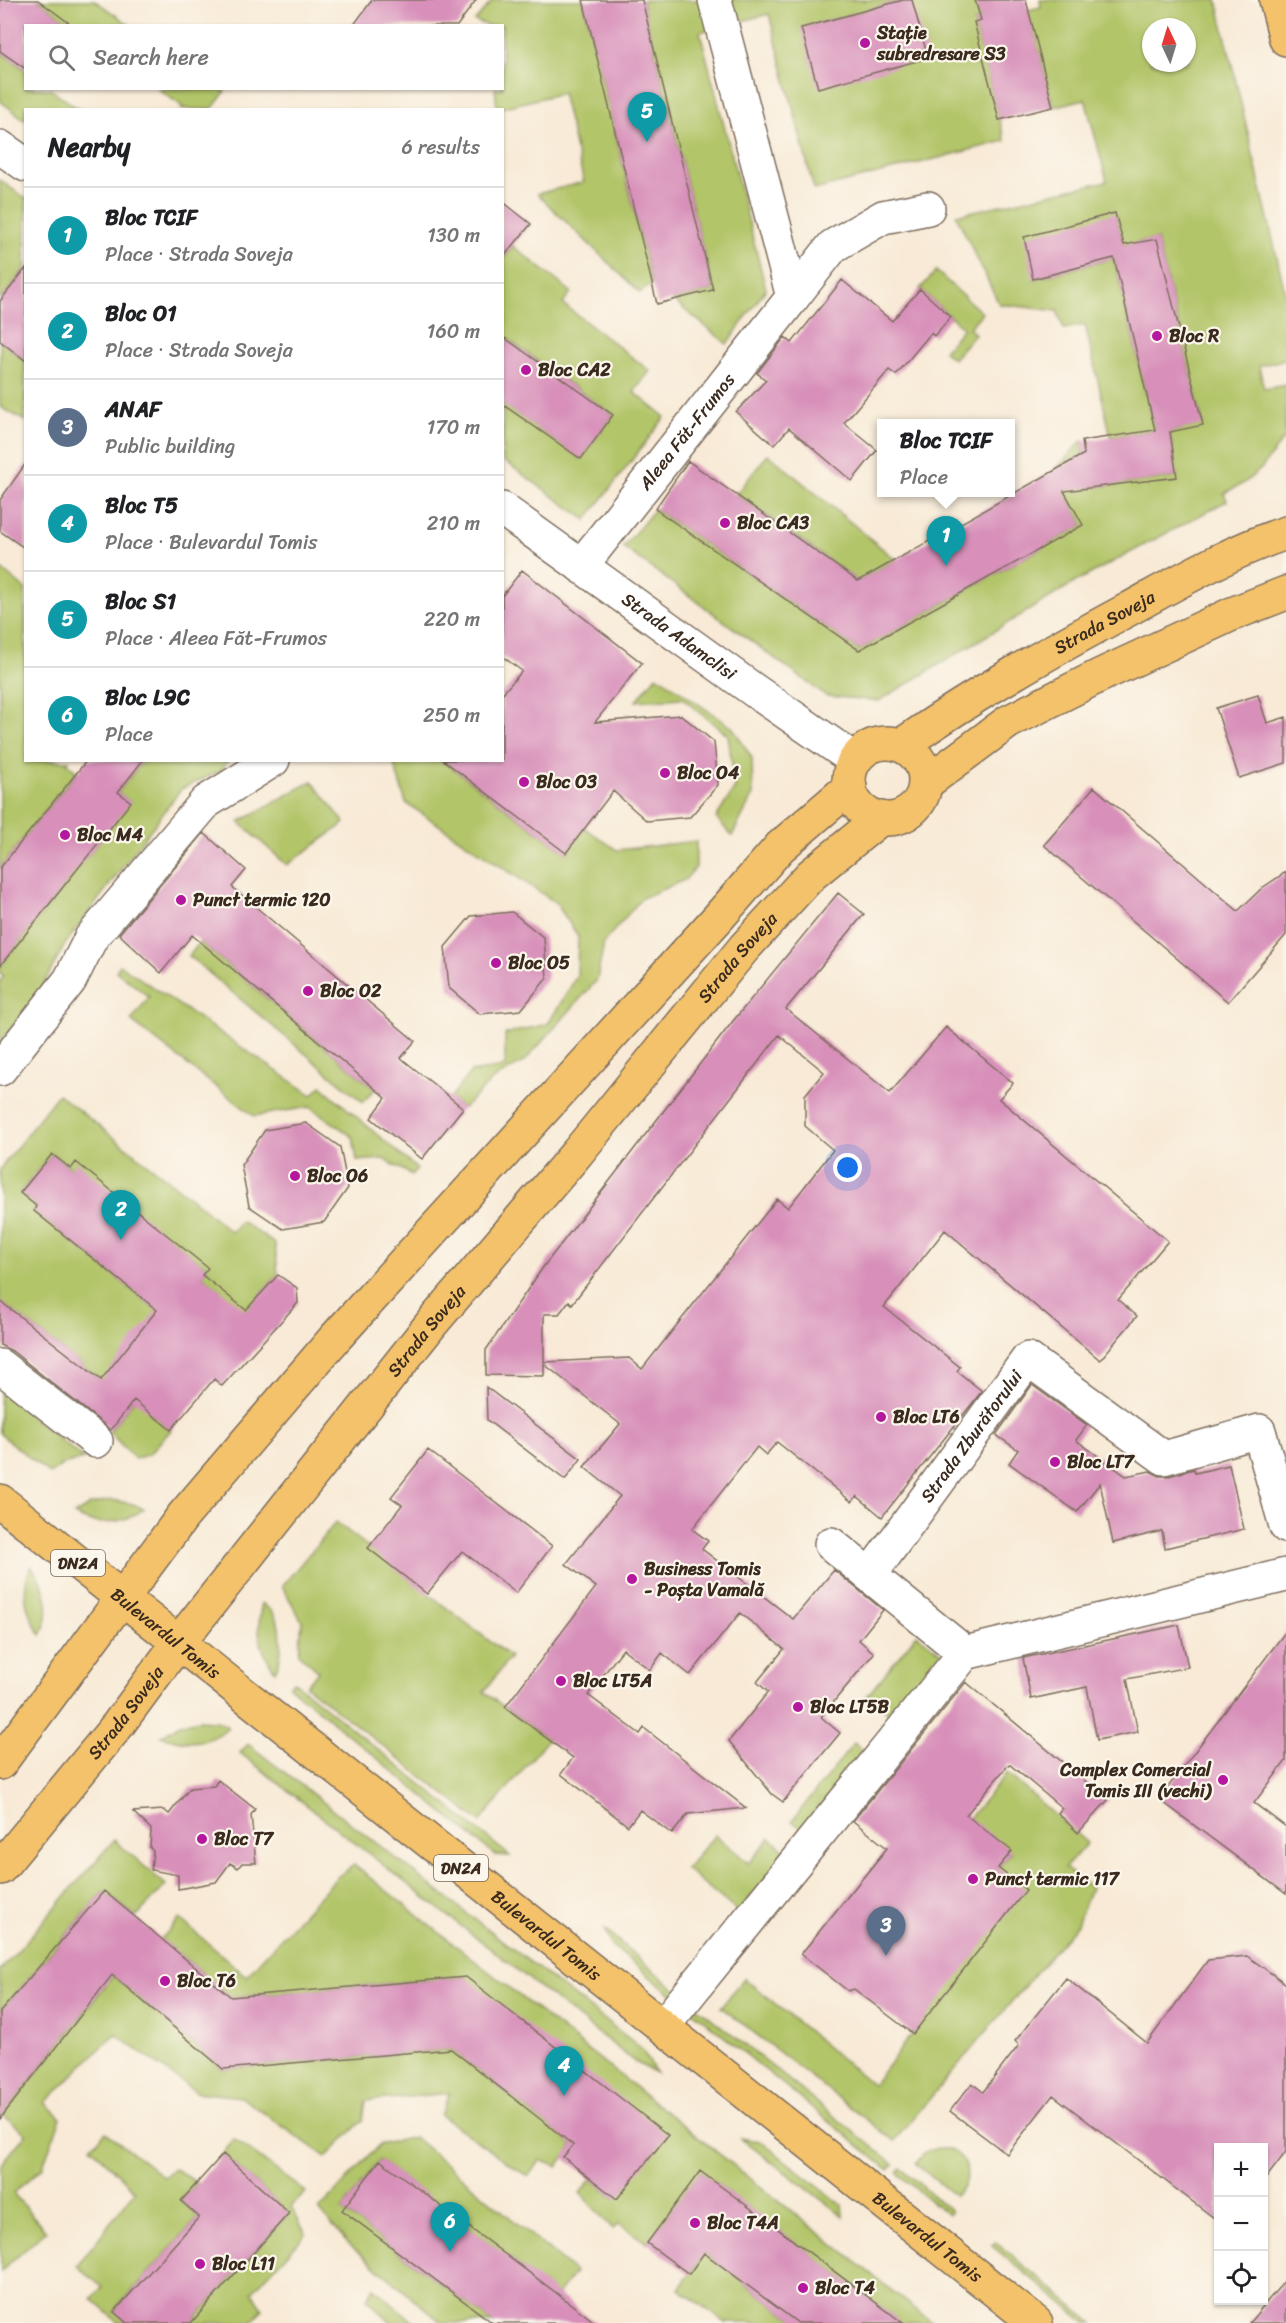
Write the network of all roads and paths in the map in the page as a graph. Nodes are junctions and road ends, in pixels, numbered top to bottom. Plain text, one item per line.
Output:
1 (715, 0) edge
2 (1276, 0) edge
3 (1286, 39) edge
4 (0, 147) edge
5 (24, 164) edge
6 (928, 208) dead end
7 (793, 297) junction
8 (505, 516) edge
9 (1282, 530) edge
10 (581, 566) junction
11 (1286, 593) edge
12 (902, 745) junction
13 (270, 762) edge
14 (853, 774) junction
15 (926, 783) junction
16 (881, 819) junction
17 (0, 1069) edge
18 (0, 1366) edge
19 (96, 1441) dead end
20 (0, 1501) edge
21 (1286, 1526) edge
22 (831, 1544) dead end
23 (870, 1575) junction
24 (1286, 1575) edge
25 (123, 1598) junction
26 (179, 1642) junction
27 (965, 1653) junction
28 (0, 1763) edge
29 (0, 1868) edge
30 (663, 2026) junction
31 (1036, 2323) edge

1 - 7 street
2 - 3 main road
4 - 5 street
6 - 7 street, Aleea Făt-Frumos
7 - 10 street, Aleea Făt-Frumos
8 - 10 street, Strada Adamclisi
9 - 12 main road, Strada Soveja
10 - 14 street, Strada Adamclisi
11 - 15 main road
12 - 14 main road
12 - 15 main road
13 - 17 street
14 - 16 main road
14 - 25 main road
15 - 16 main road
16 - 26 main road, Strada Soveja
18 - 19 street
20 - 25 main road, Bulevardul Tomis / DN2A
21 - 23 street, Strada Zburătorului
22 - 23 street
23 - 27 street
24 - 27 street
25 - 26 main road, Bulevardul Tomis / DN2A
25 - 28 main road
26 - 29 main road, Strada Soveja
26 - 30 main road, Bulevardul Tomis / DN2A
27 - 30 street
30 - 31 main road, Bulevardul Tomis / DN2A

